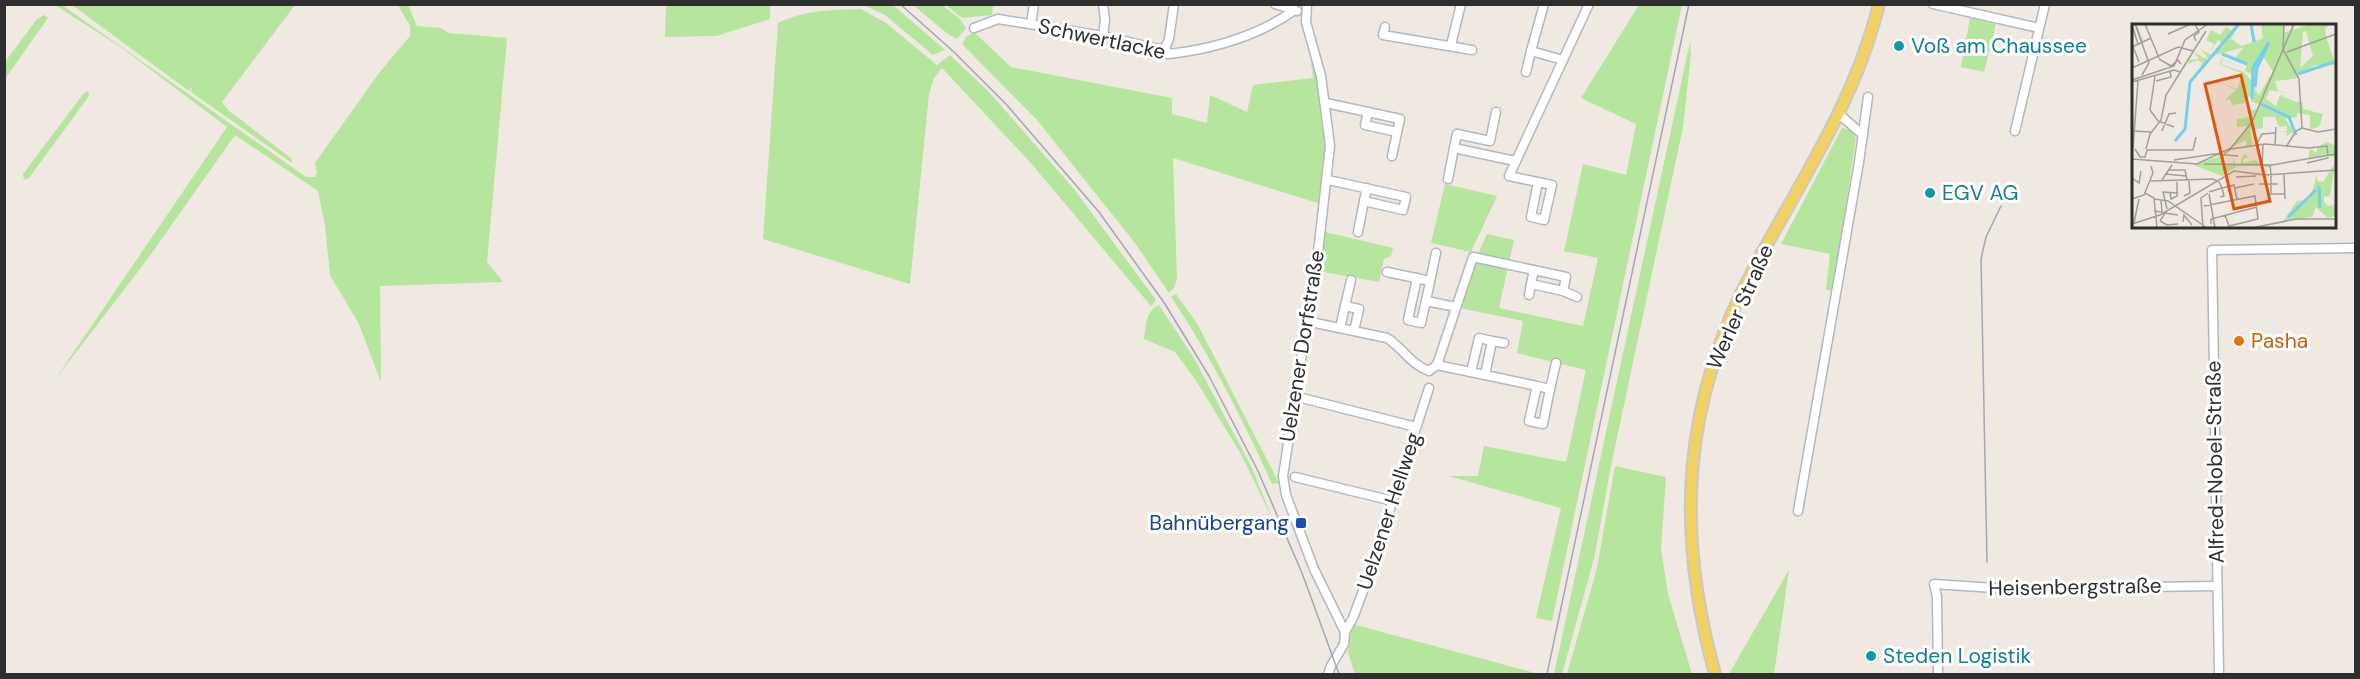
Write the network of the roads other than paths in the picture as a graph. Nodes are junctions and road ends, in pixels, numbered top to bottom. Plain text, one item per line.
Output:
1 (1034, 4) edge
2 (1103, 4) edge
3 (1174, 4) edge
4 (1275, 4) edge
5 (1461, 4) edge
6 (1544, 4) edge
7 (1589, 4) edge
8 (1879, 4) edge
9 (1933, 4) edge
10 (2045, 4) edge
11 (1307, 9) edge
12 (1294, 10) junction
13 (1031, 24) junction
14 (974, 28) dead end
15 (2040, 28) junction
16 (1383, 34) dead end
17 (1102, 36) junction
18 (1451, 45) junction
19 (1165, 48) junction
20 (1472, 50) dead end
21 (1531, 51) junction
22 (1563, 60) junction
23 (1526, 72) dead end
24 (1868, 97) dead end
25 (1326, 103) junction
26 (1368, 112) junction
27 (1496, 112) dead end
28 (1839, 114) junction
29 (2015, 131) dead end
30 (1397, 132) junction
31 (1863, 135) junction
32 (1490, 141) junction
33 (1454, 148) junction
34 (1487, 155) junction
35 (1392, 156) dead end
36 (1515, 161) junction
37 (1448, 179) dead end
38 (1328, 180) junction
39 (1538, 182) dead end
40 (1367, 188) junction
41 (1364, 201) junction
42 (1358, 232) dead end
43 (2355, 248) edge
44 (1436, 253) dead end
45 (1534, 270) junction
46 (1387, 272) dead end
47 (1418, 278) junction
48 (1351, 280) dead end
49 (1430, 281) junction
50 (1532, 284) junction
51 (1563, 291) junction
52 (1529, 295) dead end
53 (1577, 297) dead end
54 (1426, 301) junction
55 (1345, 306) junction
56 (1456, 307) junction
57 (1306, 321) junction
58 (1340, 328) junction
59 (1354, 331) junction
60 (1492, 341) junction
61 (1504, 343) dead end
62 (1556, 363) dead end
63 (1437, 365) junction
64 (1471, 372) junction
65 (1485, 375) junction
66 (1537, 386) junction
67 (1429, 388) dead end
68 (1550, 389) junction
69 (1294, 396) junction
70 (1416, 428) junction
71 (1295, 477) dead end
72 (1393, 501) junction
73 (1798, 511) dead end
74 (2216, 586) junction
75 (1345, 632) junction
76 (1328, 674) edge
77 (1716, 675) edge
78 (1938, 675) edge
79 (2219, 675) edge

1 - 13 street
2 - 17 street
3 - 19 street
4 - 12 street
5 - 18 street
6 - 21 street
7 - 22 street
8 - 28 main road
9 - 15 street
10 - 15 street
11 - 12 street
11 - 25 street, Uelzener Dorfstraße
12 - 19 street, Schwertlacke
13 - 14 street, Schwertlacke
13 - 17 street, Schwertlacke
15 - 29 street
16 - 18 street
17 - 19 street, Schwertlacke
18 - 20 street
21 - 22 street
21 - 23 street
22 - 36 street
24 - 31 street
25 - 26 street
25 - 38 street, Uelzener Dorfstraße
26 - 30 street
26 - 30 street
27 - 32 street
28 - 31 street
28 - 77 main road, Werler Straße
30 - 35 street
31 - 73 street
32 - 33 street
32 - 34 street
33 - 34 street
33 - 37 street
34 - 36 street
36 - 39 street
38 - 40 street
38 - 57 street, Uelzener Dorfstraße
40 - 41 street
40 - 41 street
41 - 42 street
43 - 74 street, Alfred-Nobel-Straße
44 - 49 street
45 - 50 street
45 - 51 street
45 - 56 street
46 - 47 street
47 - 49 street
47 - 54 street
48 - 55 street
49 - 54 street
50 - 51 street
50 - 52 street
51 - 53 street
54 - 56 street
55 - 58 street
55 - 59 street
56 - 63 street
57 - 58 street
57 - 69 street, Uelzener Dorfstraße
58 - 59 street
59 - 63 street
60 - 61 street
60 - 64 street
60 - 65 street
62 - 68 street
63 - 64 street
64 - 65 street
65 - 66 street
66 - 68 street
66 - 68 street
67 - 70 street, Uelzener Hellweg
69 - 70 street
69 - 75 street, Uelzener Dorfstraße
70 - 72 street, Uelzener Hellweg
71 - 72 street
72 - 75 street, Uelzener Hellweg
74 - 78 street, Heisenbergstraße
74 - 79 street, Alfred-Nobel-Straße
75 - 76 street

